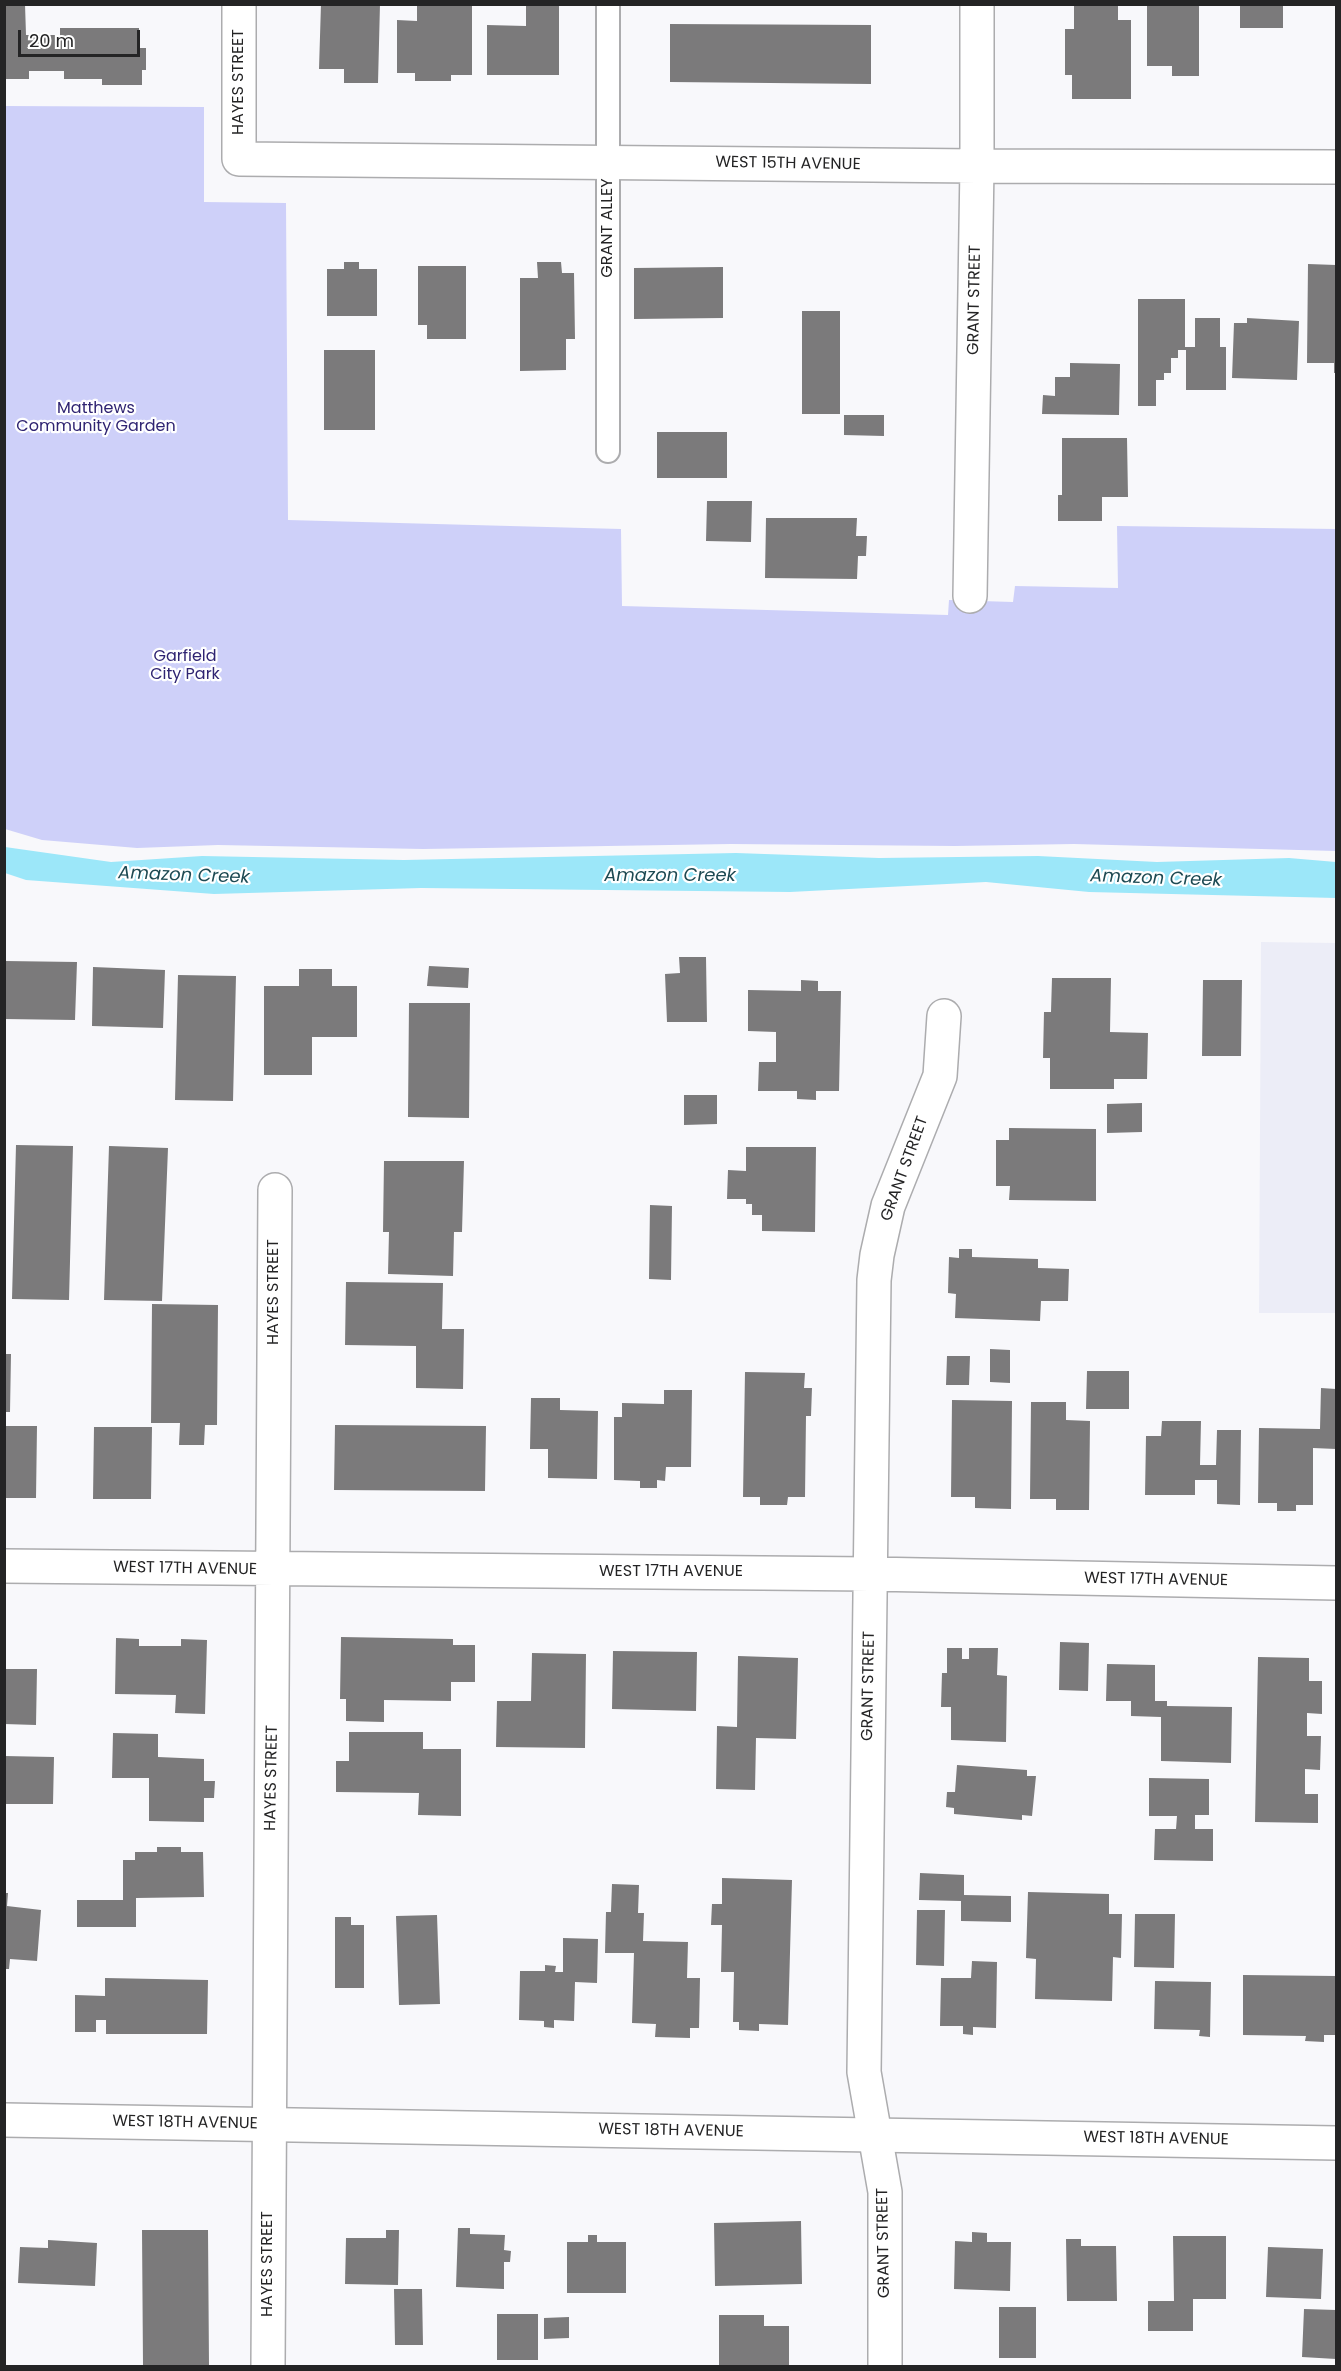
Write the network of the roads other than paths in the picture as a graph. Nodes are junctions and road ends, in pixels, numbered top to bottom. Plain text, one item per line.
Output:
1 (239, 4) edge
2 (608, 4) edge
3 (977, 4) edge
4 (239, 159) joint
5 (608, 162) junction
6 (977, 166) junction
7 (1336, 166) edge
8 (608, 451) dead end
9 (970, 596) dead end
10 (944, 1016) dead end
11 (275, 1190) dead end
12 (4, 1566) edge
13 (273, 1570) junction
14 (870, 1574) junction
15 (1336, 1583) edge
16 (4, 2120) edge
17 (268, 2124) junction
18 (874, 2134) junction
19 (1336, 2143) edge
20 (268, 2367) edge
21 (885, 2367) edge

1 - 4 street, HAYES STREET
2 - 5 lane, GRANT ALLEY
3 - 6 street, GRANT STREET
4 - 5 street, WEST 15TH AVENUE
5 - 6 street, WEST 15TH AVENUE
5 - 8 lane, GRANT ALLEY
6 - 7 street, WEST 15TH AVENUE
6 - 9 street, GRANT STREET
10 - 14 street, GRANT STREET
11 - 13 street, HAYES STREET
12 - 13 street, WEST 17TH AVENUE
13 - 14 street, WEST 17TH AVENUE
13 - 17 street, HAYES STREET
14 - 15 street, WEST 17TH AVENUE
14 - 18 street, GRANT STREET
16 - 17 street, WEST 18TH AVENUE
17 - 18 street, WEST 18TH AVENUE
17 - 20 street, HAYES STREET
18 - 19 street, WEST 18TH AVENUE
18 - 21 street, GRANT STREET

